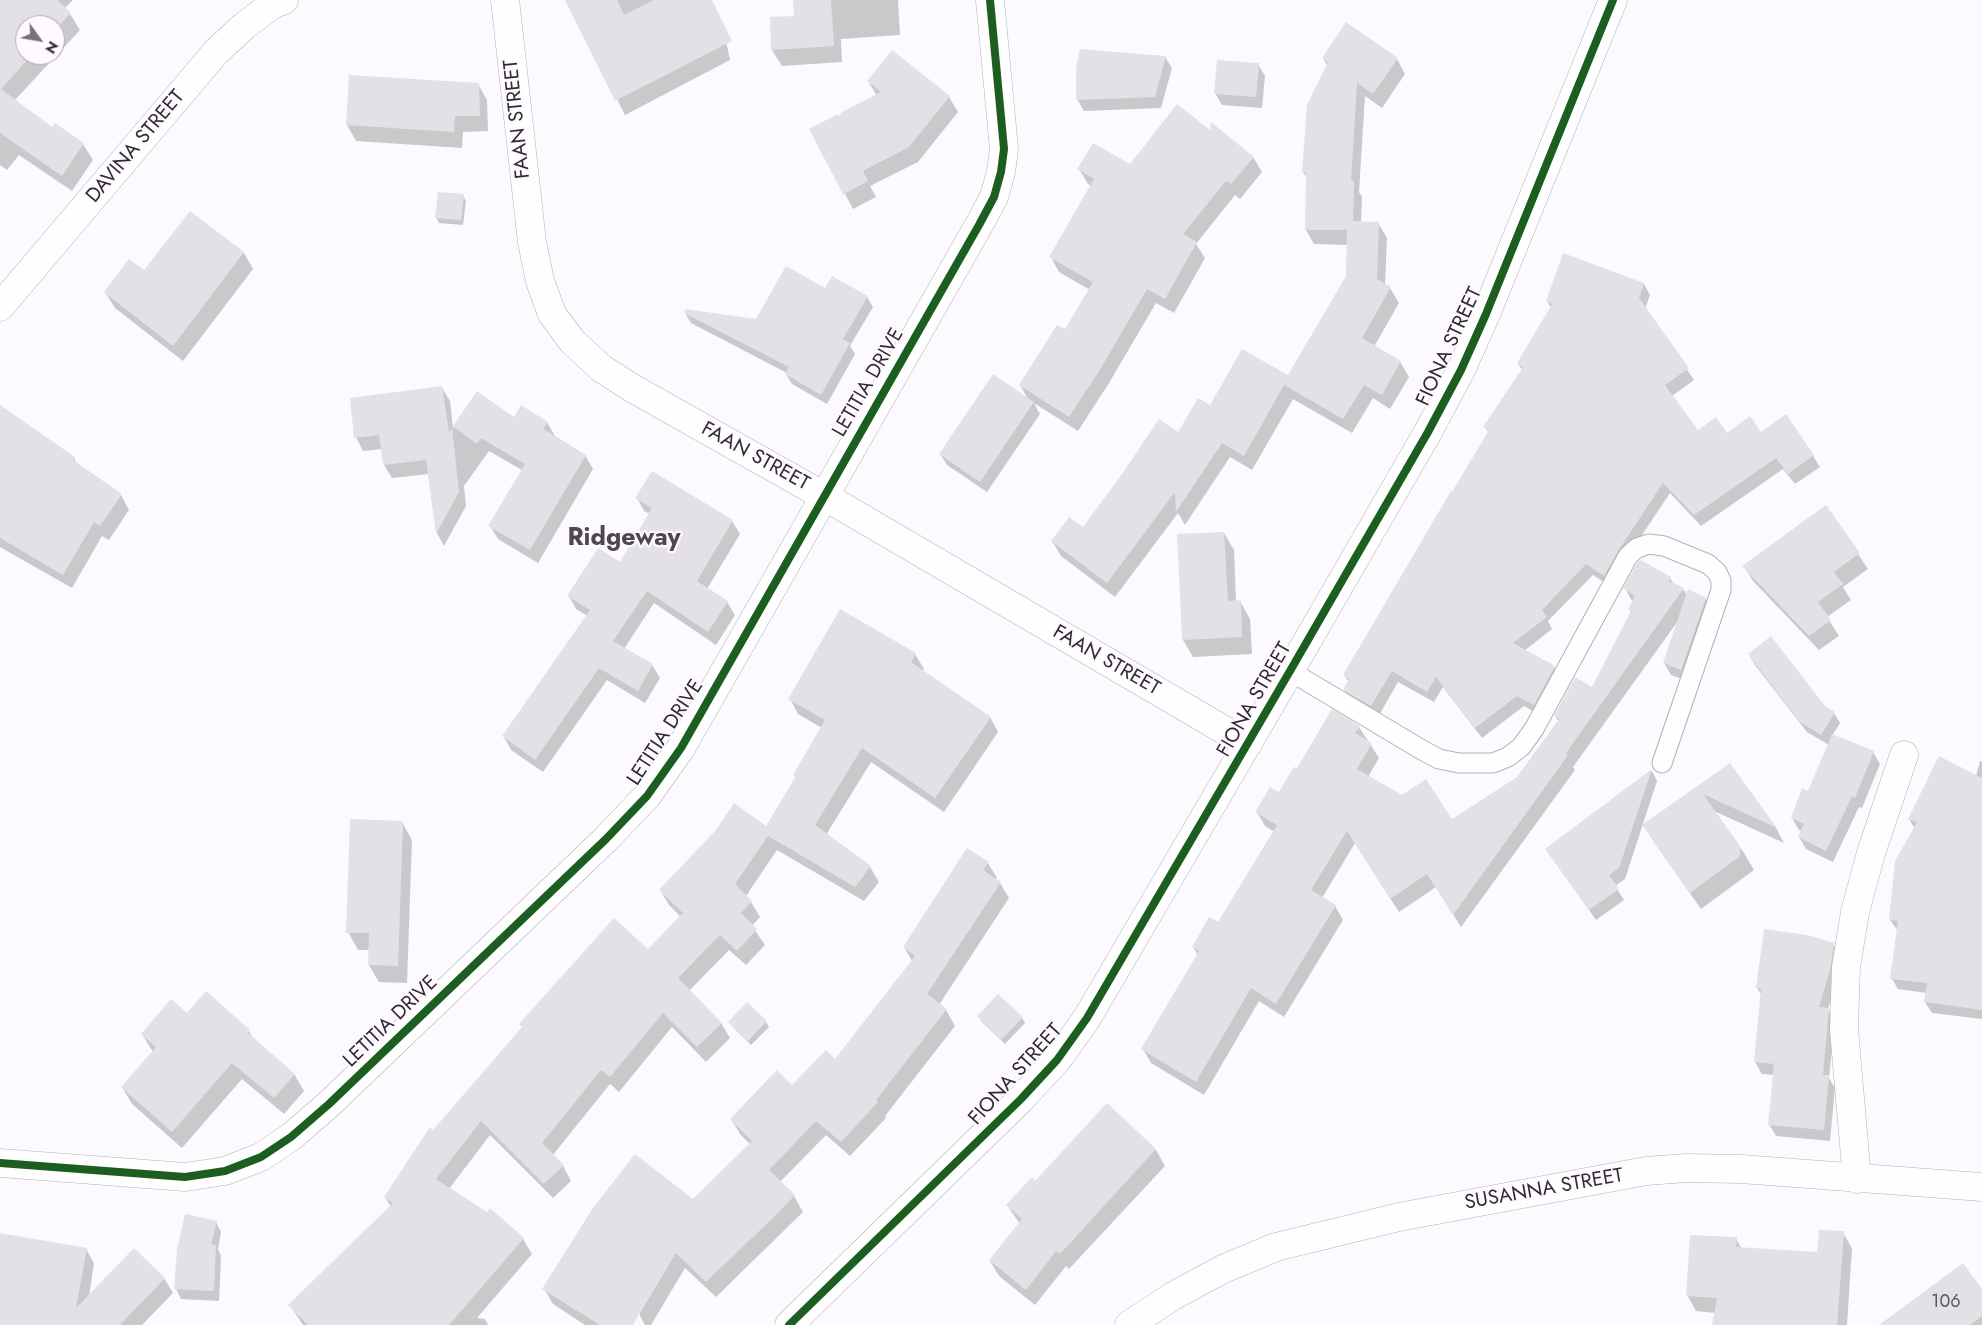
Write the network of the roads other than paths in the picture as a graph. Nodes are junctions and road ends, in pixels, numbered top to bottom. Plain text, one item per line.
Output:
1 (284, 0) edge
2 (505, 0) edge
3 (990, 0) edge
4 (1613, 0) edge
5 (0, 307) edge
6 (824, 496) junction
7 (1290, 671) junction
8 (1248, 744) junction
9 (1904, 755) dead end
10 (1662, 763) dead end
11 (0, 1162) edge
12 (1856, 1179) junction
13 (1982, 1188) edge
14 (789, 1325) edge
15 (1129, 1325) edge

1 - 5 street, DAVINA STREET
2 - 6 street, FAAN STREET
3 - 6 street, LETITIA DRIVE
4 - 7 street, FIONA STREET
6 - 8 street, FAAN STREET
6 - 11 street, LETITIA DRIVE
7 - 8 street, FIONA STREET
7 - 10 lane
8 - 14 street, FIONA STREET
9 - 12 street
12 - 13 street, SUSANNA STREET
12 - 15 street, SUSANNA STREET

